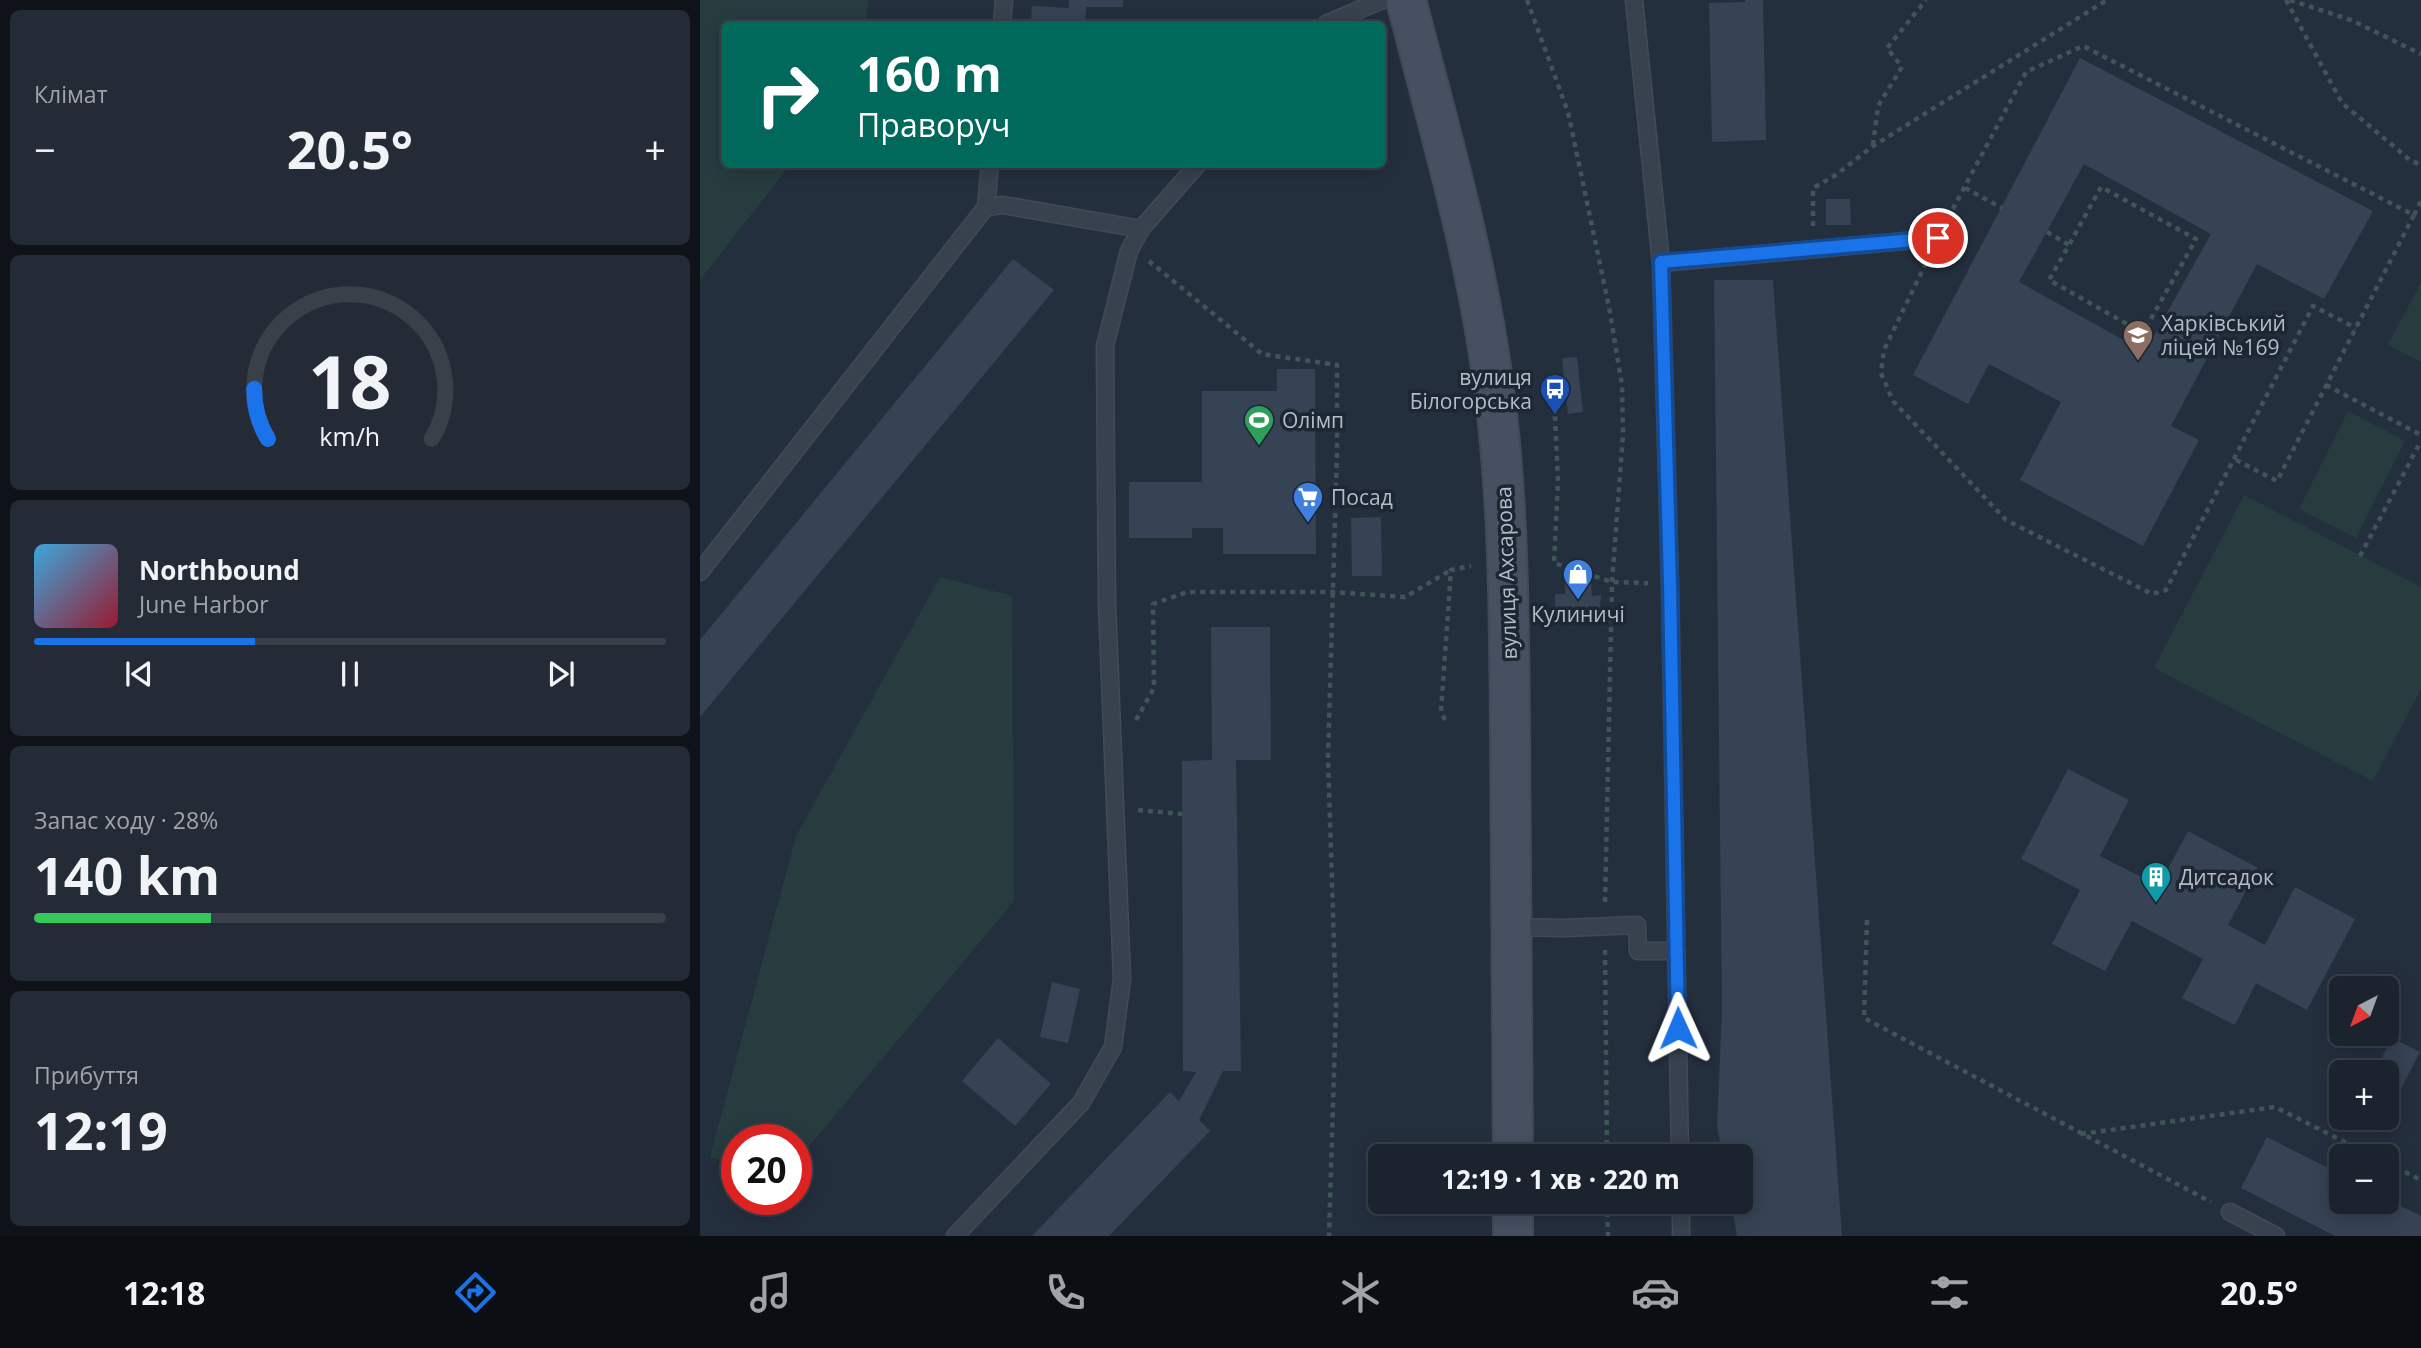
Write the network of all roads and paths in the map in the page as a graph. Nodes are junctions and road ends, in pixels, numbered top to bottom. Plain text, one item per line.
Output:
1 (1004, 0) edge
2 (1382, 0) edge
3 (1406, 0) edge
4 (1527, 0) edge
5 (1633, 0) edge
6 (1926, 0) edge
7 (2107, 0) edge
8 (2288, 0) edge
9 (1002, 21) edge
10 (1333, 21) edge
11 (2421, 54) edge
12 (1873, 146) junction
13 (2421, 165) edge
14 (990, 168) edge
15 (1194, 168) edge
16 (1965, 188) junction
17 (2421, 201) edge
18 (986, 207) junction
19 (2002, 208) dead end
20 (2414, 215) junction
21 (1141, 229) junction
22 (2047, 232) dead end
23 (1938, 238) junction
24 (2069, 245) junction
25 (1813, 250) junction
26 (1129, 251) junction
27 (1661, 262) junction
28 (2356, 328) junction
29 (2326, 385) junction
30 (1555, 416) dead end
31 (2421, 435) edge
32 (2421, 441) edge
33 (2234, 459) junction
34 (2360, 556) dead end
35 (1471, 566) dead end
36 (1451, 570) junction
37 (700, 572) edge
38 (1612, 582) junction
39 (1648, 583) dead end
40 (1332, 592) junction
41 (1445, 720) dead end
42 (1135, 721) dead end
43 (1134, 810) dead end
44 (1182, 814) dead end
45 (1867, 920) dead end
46 (1605, 926) junction
47 (1513, 927) junction
48 (1677, 951) junction
49 (2080, 1134) junction
50 (1513, 1144) edge
51 (1607, 1144) edge
52 (1680, 1144) edge
53 (2349, 1144) edge
54 (2399, 1169) edge
55 (2421, 1180) edge
56 (2230, 1212) joint
57 (1513, 1214) edge
58 (1607, 1214) edge
59 (1681, 1214) edge
60 (955, 1236) edge
61 (1329, 1236) edge
62 (1513, 1236) edge
63 (1608, 1236) edge
64 (1681, 1236) edge
65 (2276, 1236) edge

1 - 9 lane
2 - 10 lane
3 - 47 main road, вулиця Ахсарова
4 - 38 path
5 - 27 lane
6 - 12 path
7 - 12 path
8 - 11 path
8 - 13 path
12 - 25 path
14 - 18 lane
15 - 21 lane
16 - 19 path
16 - 20 path
16 - 23 path
17 - 20 path
18 - 21 lane
18 - 37 lane
20 - 28 path
21 - 26 lane
22 - 24 path
23 - 25 lane
23 - 33 path
24 - 24 path
25 - 27 lane
26 - 40 path
26 - 60 lane
27 - 48 lane
28 - 29 path
28 - 33 path
29 - 31 path
29 - 33 path
30 - 38 path
32 - 34 path
35 - 36 path
36 - 40 path
36 - 41 path
38 - 39 path
38 - 46 path
40 - 42 path
40 - 61 path
43 - 44 path
45 - 49 path
46 - 47 lane
46 - 48 lane
46 - 51 path
47 - 50 main road, вулиця Ахсарова
48 - 52 lane
49 - 53 path
49 - 56 path
54 - 55 path
56 - 65 lane
57 - 62 main road
58 - 63 path
59 - 64 lane

